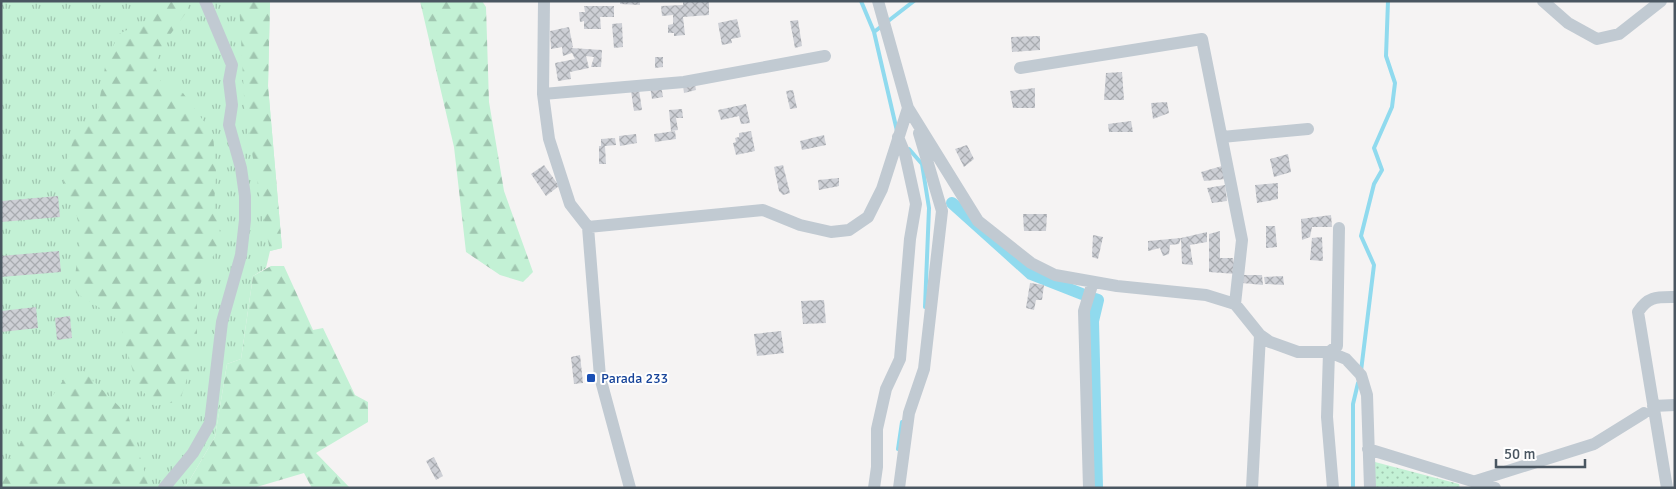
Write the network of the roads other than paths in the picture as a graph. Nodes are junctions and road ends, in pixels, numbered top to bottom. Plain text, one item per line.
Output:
1 (205, 1) edge
2 (544, 1) edge
3 (878, 1) edge
4 (1544, 1) edge
5 (1661, 1) edge
6 (825, 56) dead end
7 (1020, 68) dead end
8 (543, 94) junction
9 (908, 108) junction
10 (917, 123) junction
11 (1308, 129) dead end
12 (898, 137) junction
13 (1222, 138) junction
14 (588, 227) junction
15 (1339, 228) dead end
16 (1093, 282) junction
17 (1675, 297) edge
18 (1235, 304) junction
19 (1260, 335) junction
20 (1329, 352) junction
21 (1675, 405) edge
22 (1648, 410) junction
23 (1368, 448) junction
24 (1469, 482) edge
25 (164, 488) edge
26 (630, 488) edge
27 (874, 488) edge
28 (899, 488) edge
29 (1090, 488) edge
30 (1252, 488) edge
31 (1333, 488) edge
32 (1370, 488) edge
33 (1495, 488) edge
34 (1667, 488) edge

1 - 25 street
2 - 8 street
3 - 9 street
4 - 5 street
6 - 8 street
7 - 13 street
8 - 14 street
9 - 10 street
9 - 12 street
10 - 16 street
10 - 28 street
11 - 13 street
12 - 14 street
12 - 27 street
13 - 18 street
14 - 26 street
15 - 20 street
16 - 18 street
16 - 29 street
17 - 22 street
18 - 19 street
19 - 20 street
19 - 30 street
20 - 23 street
20 - 31 street
21 - 22 street
22 - 24 street
22 - 34 street
23 - 24 street
23 - 32 street
24 - 33 street

